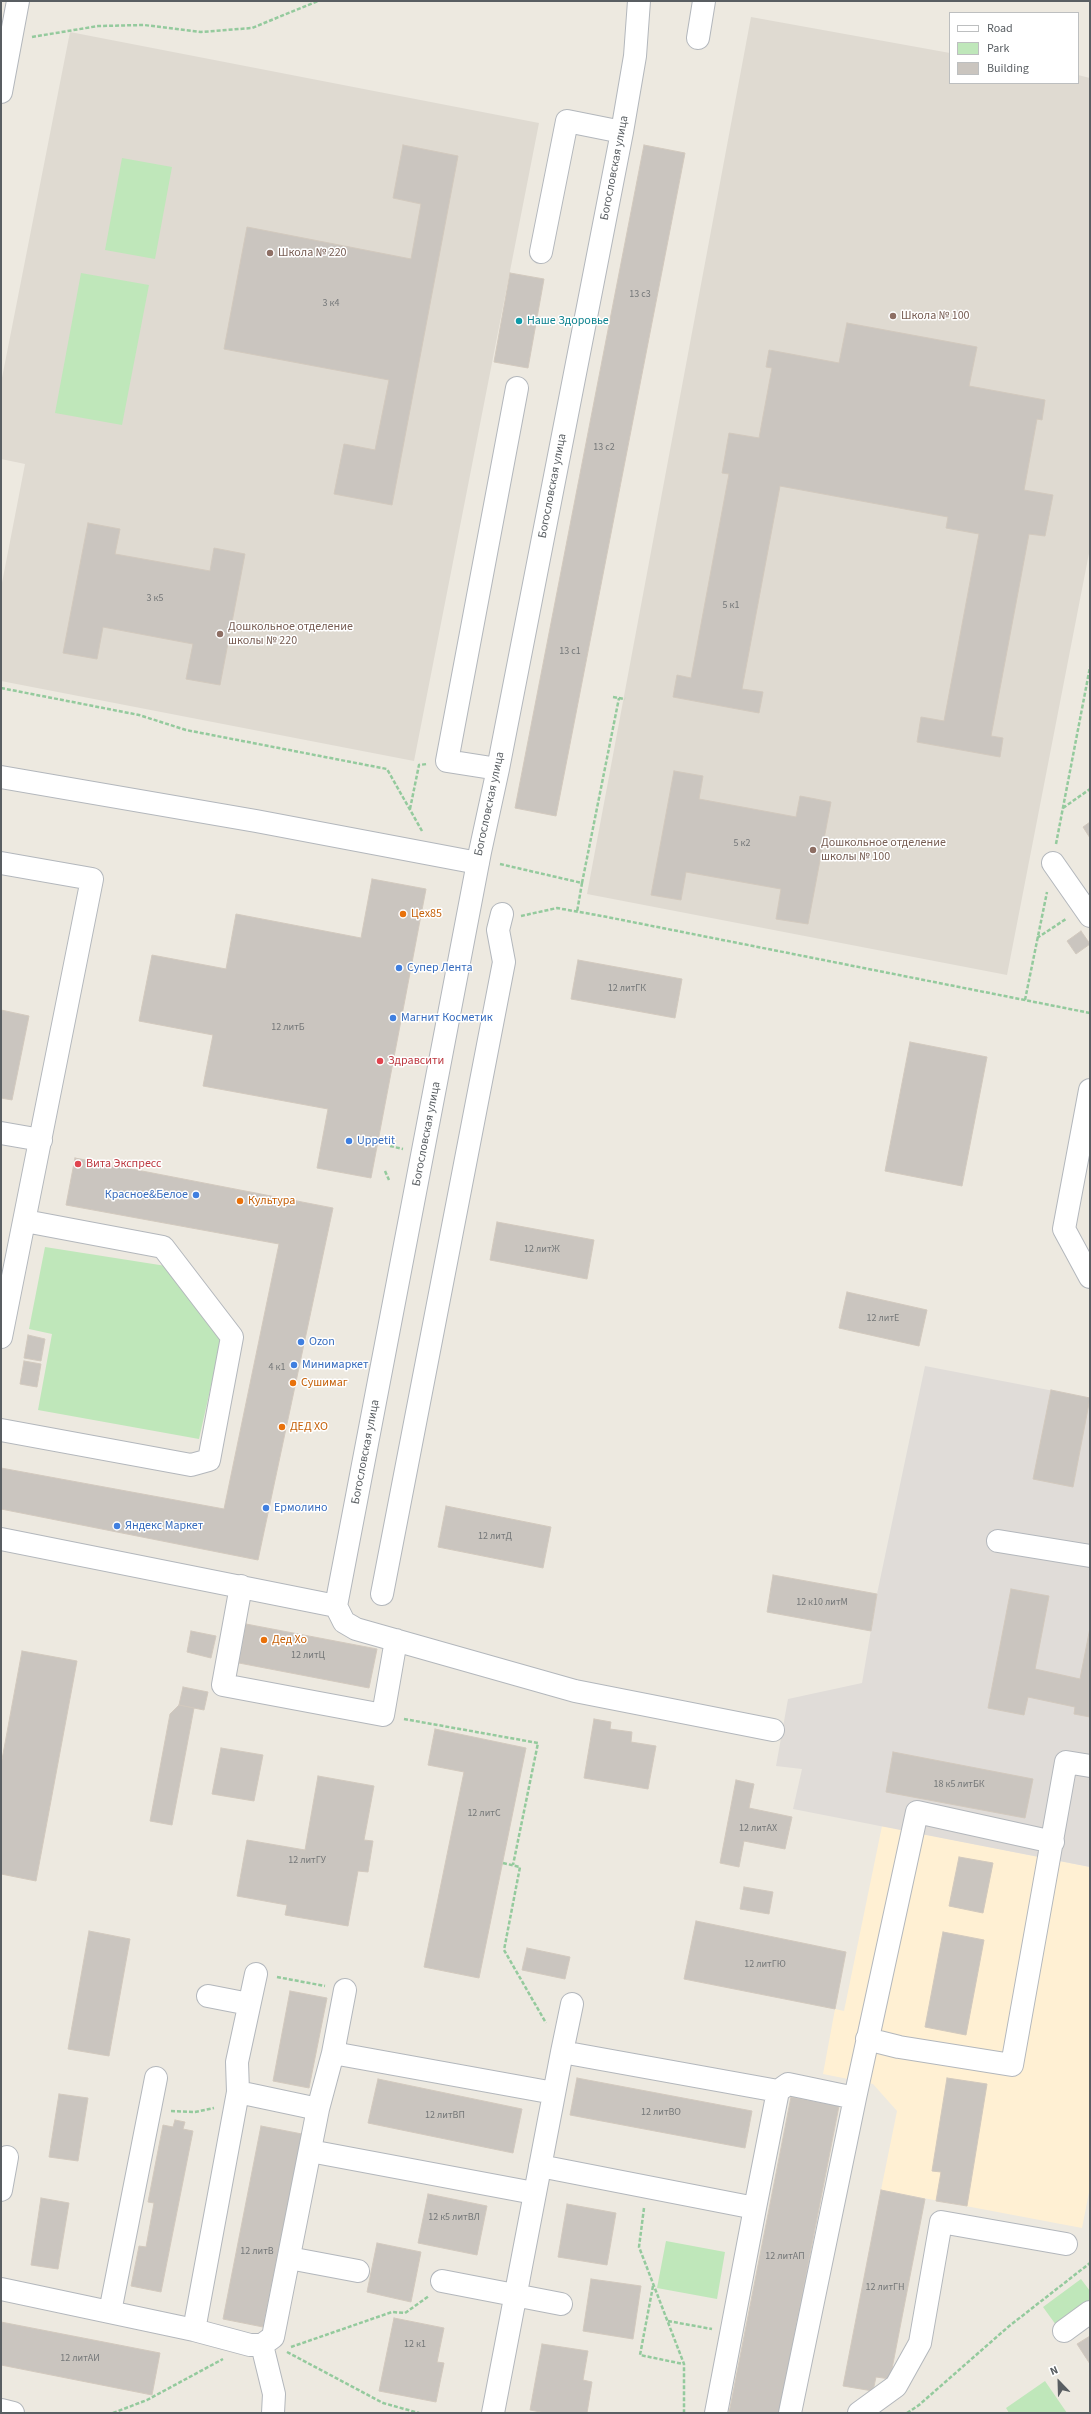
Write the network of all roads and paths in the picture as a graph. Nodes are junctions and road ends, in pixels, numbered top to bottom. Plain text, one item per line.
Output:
1 (18, 1) edge
2 (318, 1) edge
3 (639, 1) edge
4 (704, 1) edge
5 (6, 38) edge
6 (698, 38) dead end
7 (1, 92) edge
8 (622, 132) junction
9 (541, 252) dead end
10 (517, 388) dead end
11 (1090, 668) edge
12 (1089, 677) edge
13 (1, 688) edge
14 (613, 697) dead end
15 (619, 698) junction
16 (625, 699) dead end
17 (447, 761) junction
18 (498, 769) junction
19 (1, 777) edge
20 (1090, 789) edge
21 (1062, 808) junction
22 (410, 809) junction
23 (423, 832) dead end
24 (1, 863) edge
25 (488, 863) junction
26 (1053, 863) junction
27 (582, 884) junction
28 (1087, 911) edge
29 (577, 912) junction
30 (502, 914) joint
31 (1036, 939) junction
32 (1024, 1000) junction
33 (1090, 1013) edge
34 (1090, 1090) edge
35 (1, 1133) edge
36 (41, 1140) junction
37 (386, 1171) dead end
38 (389, 1180) dead end
39 (25, 1221) junction
40 (1090, 1277) edge
41 (1, 1337) edge
42 (1, 1430) edge
43 (1, 1539) edge
44 (998, 1541) dead end
45 (1090, 1556) edge
46 (241, 1586) junction
47 (382, 1594) dead end
48 (336, 1606) junction
49 (396, 1640) junction
50 (383, 1715) junction
51 (774, 1730) dead end
52 (1090, 1766) edge
53 (1053, 1842) junction
54 (503, 1863) dead end
55 (513, 1865) junction
56 (256, 1974) joint
57 (345, 1990) joint
58 (208, 1996) dead end
59 (249, 2004) junction
60 (572, 2004) dead end
61 (547, 2024) dead end
62 (868, 2040) junction
63 (562, 2052) junction
64 (333, 2053) junction
65 (156, 2078) dead end
66 (778, 2091) junction
67 (554, 2093) junction
68 (237, 2098) junction
69 (855, 2098) junction
70 (150, 2107) junction
71 (318, 2109) junction
72 (310, 2151) junction
73 (7, 2157) dead end
74 (540, 2166) junction
75 (647, 2187) junction
76 (1, 2190) edge
77 (534, 2193) junction
78 (755, 2208) junction
79 (1066, 2244) dead end
80 (289, 2258) junction
81 (1090, 2263) edge
82 (358, 2271) dead end
83 (442, 2281) joint
84 (653, 2286) junction
85 (1, 2289) edge
86 (515, 2295) junction
87 (561, 2304) dead end
88 (110, 2312) junction
89 (1090, 2313) edge
90 (667, 2320) junction
91 (194, 2330) junction
92 (1064, 2331) dead end
93 (732, 2333) junction
94 (256, 2345) junction
95 (684, 2364) junction
96 (1, 2410) edge
97 (13, 2413) edge
98 (113, 2413) edge
99 (273, 2413) edge
100 (419, 2413) edge
101 (492, 2413) edge
102 (684, 2413) edge
103 (716, 2413) edge
104 (790, 2413) edge
105 (860, 2413) edge
106 (907, 2413) edge

1 - 5 street
2 - 5 path
3 - 8 street, Богословская улица
4 - 6 street
5 - 7 street
8 - 9 street
8 - 18 street, Богословская улица
10 - 17 street
11 - 12 path
12 - 21 path
13 - 22 path
14 - 15 path
15 - 16 path
15 - 27 path
17 - 18 street
17 - 22 path
18 - 25 street, Богословская улица
19 - 25 street
20 - 21 path
21 - 26 path
22 - 23 path
24 - 36 street
25 - 27 path
25 - 48 street, Богословская улица
26 - 28 street
26 - 31 path
27 - 29 path
28 - 31 path
29 - 30 path
29 - 32 path
30 - 47 street
31 - 32 path
32 - 33 path
34 - 40 street
35 - 36 street
36 - 39 street
37 - 38 path
39 - 41 street
39 - 42 street
43 - 46 street
44 - 45 street
46 - 48 street
46 - 50 street
48 - 49 street
49 - 50 street
49 - 51 street
50 - 55 path
52 - 53 street
53 - 62 street
53 - 62 street
54 - 55 path
55 - 61 path
56 - 57 path
56 - 59 street
57 - 64 street
58 - 59 street
59 - 68 street
60 - 63 street
62 - 69 street
63 - 66 street
63 - 67 street
64 - 67 street
64 - 71 street
65 - 70 street
66 - 69 street
66 - 78 street
67 - 74 street
68 - 70 path
68 - 71 street
68 - 91 street
69 - 104 street
70 - 88 street
71 - 72 street
72 - 77 street
72 - 80 street
73 - 76 street
74 - 75 street
74 - 77 street
75 - 78 street
75 - 84 path
77 - 86 street
78 - 93 street
79 - 105 street
80 - 82 street
80 - 94 street
81 - 106 path
83 - 86 street
83 - 100 path
84 - 90 path
84 - 95 path
85 - 88 street
86 - 87 street
86 - 101 street
88 - 91 street
89 - 92 street
90 - 93 path
90 - 95 path
91 - 94 street
93 - 103 street
94 - 98 path
94 - 99 street
95 - 102 path
96 - 97 street

